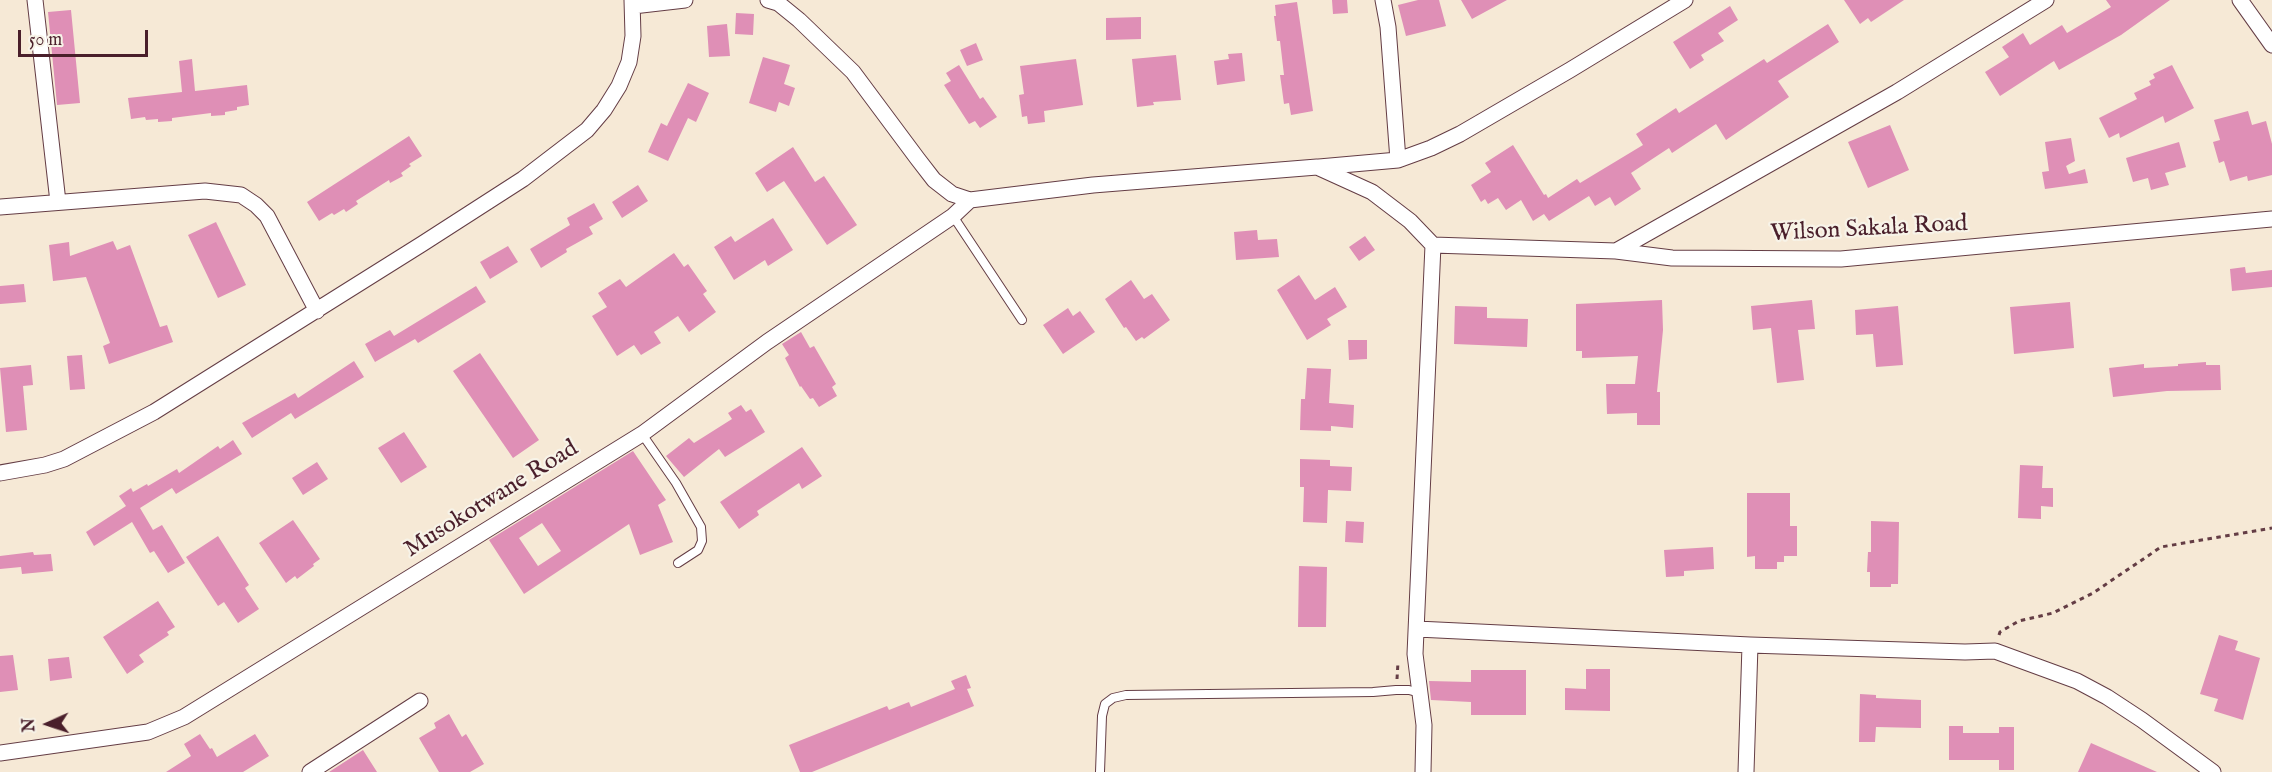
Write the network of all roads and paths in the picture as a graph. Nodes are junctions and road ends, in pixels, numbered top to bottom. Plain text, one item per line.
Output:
1 (35, 0) edge
2 (685, 0) edge
3 (768, 0) edge
4 (1383, 0) edge
5 (1684, 0) edge
6 (2046, 0) edge
7 (2240, 0) edge
8 (633, 3) edge
9 (2272, 45) edge
10 (1398, 160) junction
11 (1317, 167) junction
12 (970, 200) junction
13 (58, 202) junction
14 (0, 207) edge
15 (953, 216) junction
16 (2272, 219) edge
17 (1432, 245) junction
18 (1616, 251) junction
19 (317, 311) junction
20 (1022, 320) dead end
21 (642, 434) junction
22 (0, 473) edge
23 (2272, 528) edge
24 (678, 563) dead end
25 (1417, 628) junction
26 (1750, 645) junction
27 (1995, 651) junction
28 (1420, 693) junction
29 (420, 701) dead end
30 (0, 753) edge
31 (310, 772) edge
32 (1100, 772) edge
33 (1423, 772) edge
34 (1746, 772) edge
35 (2213, 772) edge

1 - 13 street
2 - 8 street
3 - 12 street
4 - 10 street
5 - 10 street
6 - 18 street
7 - 9 street
8 - 19 street
10 - 11 street
11 - 12 street
11 - 17 street
12 - 15 street, Musokotwane Road
13 - 14 street
13 - 19 street
15 - 20 lane
15 - 21 street, Musokotwane Road
16 - 18 street, Wilson Sakala Road
17 - 18 street, Wilson Sakala Road
17 - 25 street
19 - 22 street
21 - 24 lane
21 - 30 street, Musokotwane Road
23 - 27 path
25 - 26 street
25 - 28 street
26 - 27 street
26 - 34 street
27 - 35 street
28 - 32 lane
28 - 33 street
29 - 31 street

